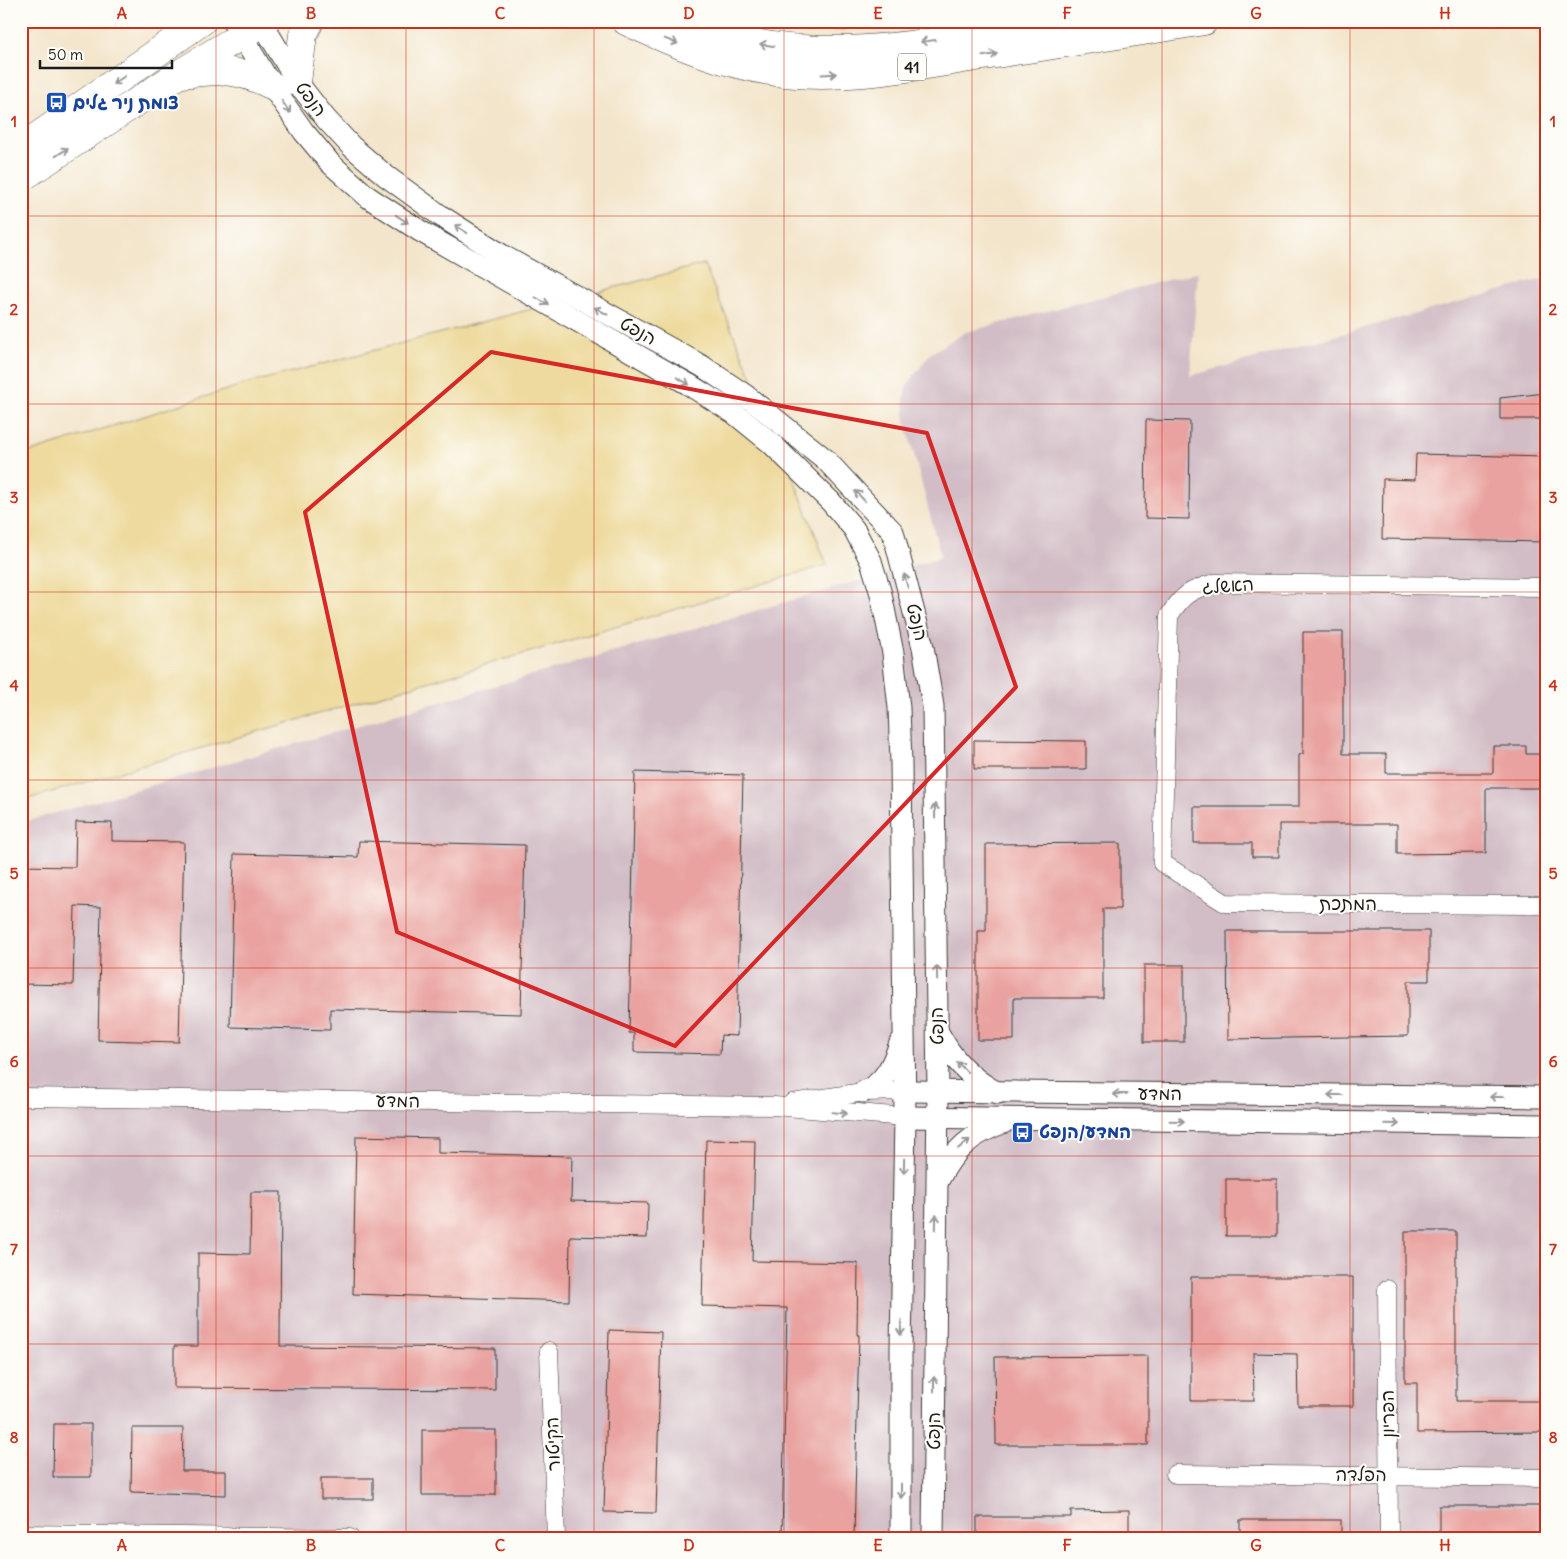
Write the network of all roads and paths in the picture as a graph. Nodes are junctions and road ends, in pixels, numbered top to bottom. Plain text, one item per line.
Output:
1 (170, 21) edge
2 (202, 21) edge
3 (310, 21) edge
4 (626, 21) edge
5 (690, 21) edge
6 (1063, 21) edge
7 (1204, 21) edge
8 (253, 24) edge
9 (143, 64) junction
10 (180, 74) junction
11 (284, 84) junction
12 (21, 148) edge
13 (21, 178) edge
14 (1546, 587) edge
15 (1162, 863) joint
16 (1546, 905) edge
17 (937, 1031) junction
18 (904, 1034) junction
19 (904, 1091) junction
20 (863, 1092) junction
21 (938, 1092) junction
22 (998, 1093) junction
23 (21, 1097) edge
24 (1546, 1097) edge
25 (774, 1106) junction
26 (905, 1117) junction
27 (938, 1118) junction
28 (1012, 1120) junction
29 (1546, 1125) edge
30 (936, 1183) junction
31 (1387, 1290) dead end
32 (549, 1351) dead end
33 (1175, 1474) dead end
34 (1389, 1475) junction
35 (1546, 1478) edge
36 (21, 1534) edge
37 (350, 1538) edge
38 (556, 1538) edge
39 (901, 1538) edge
40 (933, 1538) edge
41 (1389, 1538) edge

1 - 9 highway
2 - 9 highway
3 - 11 highway
4 -> 7 highway, 41
6 -> 5 highway, 41
8 - 10 highway
8 - 11 street, הנפט
9 -> 12 highway
10 - 11 highway
13 -> 10 highway
17 -> 11 street, הנפט
11 -> 18 street, הנפט
14 - 15 street, האשלג
15 - 16 street, המתכת
17 - 21 street, הנפט
22 -> 17 street
18 - 19 street, הנפט
18 - 20 street
19 - 20 street, המדע
19 - 21 street, המדע
19 - 26 street, הנפט
20 - 25 street, המדע
21 - 22 street, המדע
21 - 27 street, הנפט
24 -> 22 street, המדע
23 - 25 street, המדע
25 -> 26 street, המדע
26 - 27 street, המדע
26 -> 39 street, הנפט
27 - 28 street, המדע
27 - 30 street, הנפט
28 -> 29 street, המדע
30 -> 28 street
40 -> 30 street, הנפט
31 - 34 street, הפריון
32 - 38 street, הקיטור
33 - 34 street, הפלדה
34 - 35 street, הפלדה
34 - 41 street, הפריון
36 - 37 street

